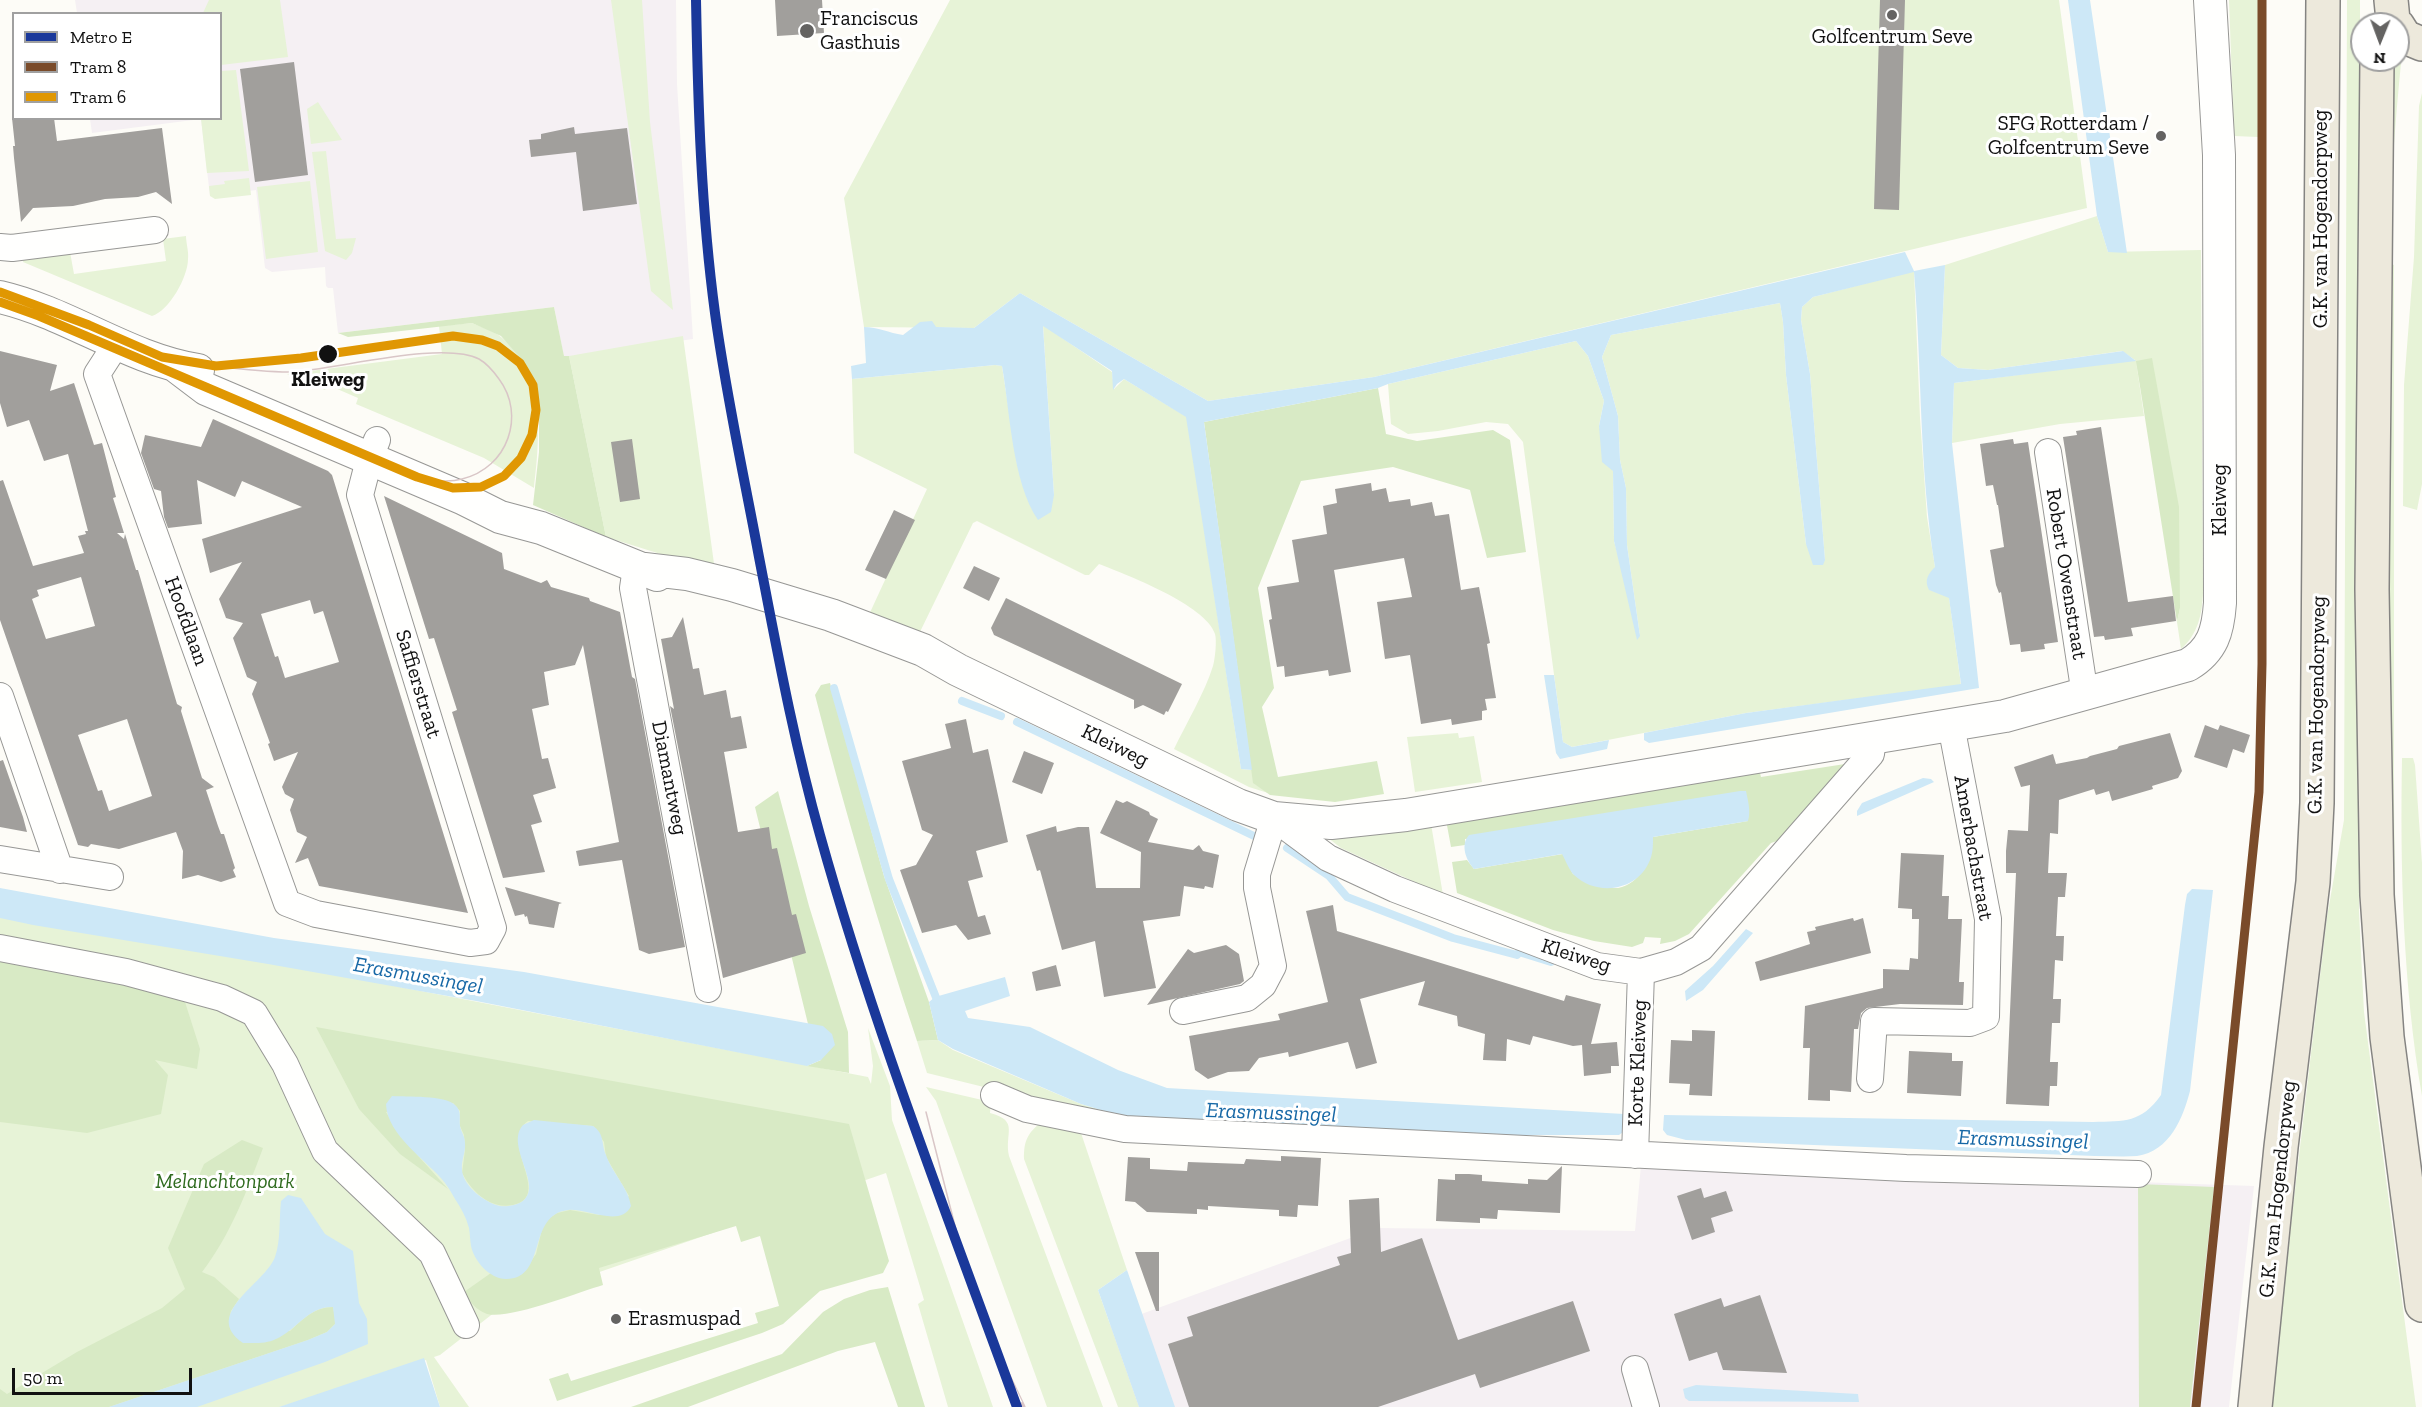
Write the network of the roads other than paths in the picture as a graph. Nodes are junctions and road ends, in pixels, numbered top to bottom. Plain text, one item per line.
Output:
1 (2210, 0) edge
2 (2323, 0) edge
3 (2377, 72) edge
4 (155, 230) dead end
5 (0, 247) edge
6 (0, 297) edge
7 (117, 343) junction
8 (373, 450) junction
9 (2048, 452) dead end
10 (636, 568) junction
11 (2085, 695) junction
12 (0, 696) edge
13 (1951, 725) junction
14 (1873, 738) junction
15 (1274, 818) junction
16 (0, 859) edge
17 (60, 870) junction
18 (110, 877) dead end
19 (493, 928) joint
20 (0, 948) edge
21 (1641, 972) junction
22 (708, 988) dead end
23 (1183, 1011) dead end
24 (1870, 1080) dead end
25 (994, 1095) dead end
26 (1635, 1155) junction
27 (2138, 1174) dead end
28 (2422, 1305) edge
29 (466, 1325) dead end
30 (1635, 1369) dead end
31 (1646, 1407) edge
32 (2255, 1407) edge

1 - 11 street, Kleiweg
2 - 32 main road, G.K. van Hogendorpweg
3 - 28 main road
4 - 5 street
6 - 7 street, Kleiweg
7 - 8 street, Kleiweg
7 - 19 street, Hoofdlaan
8 - 10 street, Kleiweg
8 - 19 street, Saffierstraat
9 - 11 street, Robert Owenstraat
10 - 15 street, Kleiweg
10 - 22 street, Diamantweg
11 - 13 street, Kleiweg
12 - 17 street
13 - 14 street, Kleiweg
13 - 24 street, Amerbachstraat
14 - 15 street, Kleiweg
14 - 21 street, Kleiweg
15 - 21 street, Kleiweg
15 - 23 street
16 - 17 street
17 - 18 street
20 - 29 street
21 - 26 street, Korte Kleiweg
25 - 26 street
26 - 27 street
30 - 31 street

